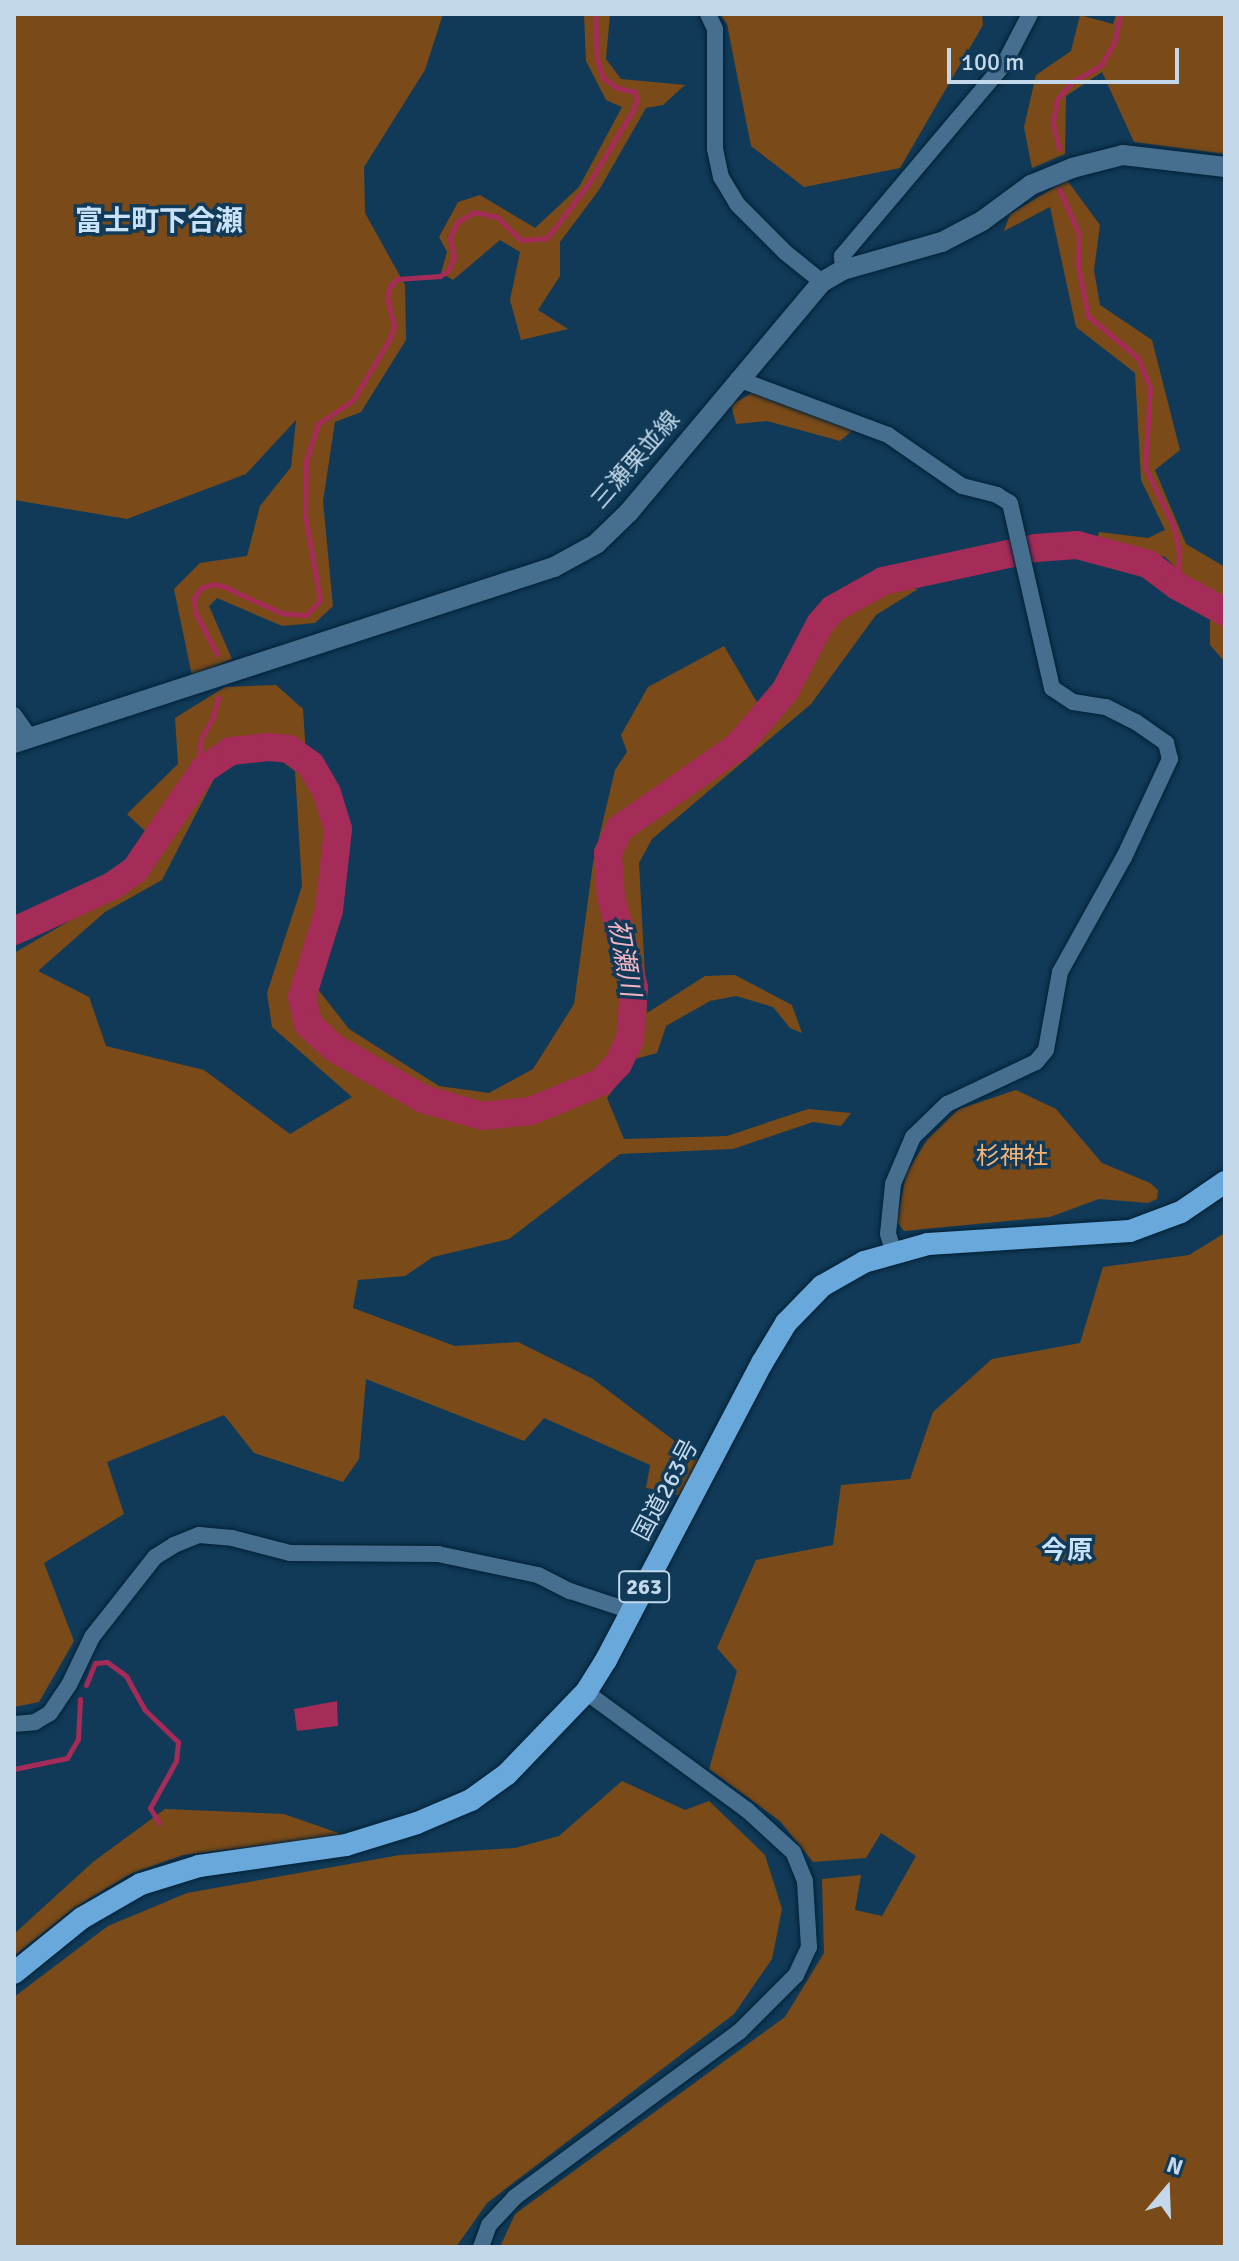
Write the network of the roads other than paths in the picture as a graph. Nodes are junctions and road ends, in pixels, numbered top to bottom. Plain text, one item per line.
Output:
1 (708, 14) edge
2 (1030, 14) edge
3 (1225, 167) edge
4 (843, 270) junction
5 (822, 282) junction
6 (738, 379) junction
7 (14, 715) edge
8 (22, 741) edge
9 (1225, 1182) edge
10 (894, 1252) junction
11 (631, 1611) junction
12 (586, 1692) junction
13 (14, 1724) edge
14 (14, 1973) edge
15 (481, 2247) edge

1 - 5 street
2 - 4 street
3 - 4 main road, 三瀬栗並線
4 - 5 main road, 三瀬栗並線
5 - 6 main road, 三瀬栗並線
6 - 8 main road, 三瀬栗並線
6 - 10 street
7 - 8 street
9 - 10 highway, 国道263号 / 263
10 - 11 highway, 国道263号 / 263
11 - 12 highway, 国道263号 / 263
11 - 13 street
12 - 14 highway, 国道263号 / 263
12 - 15 street

